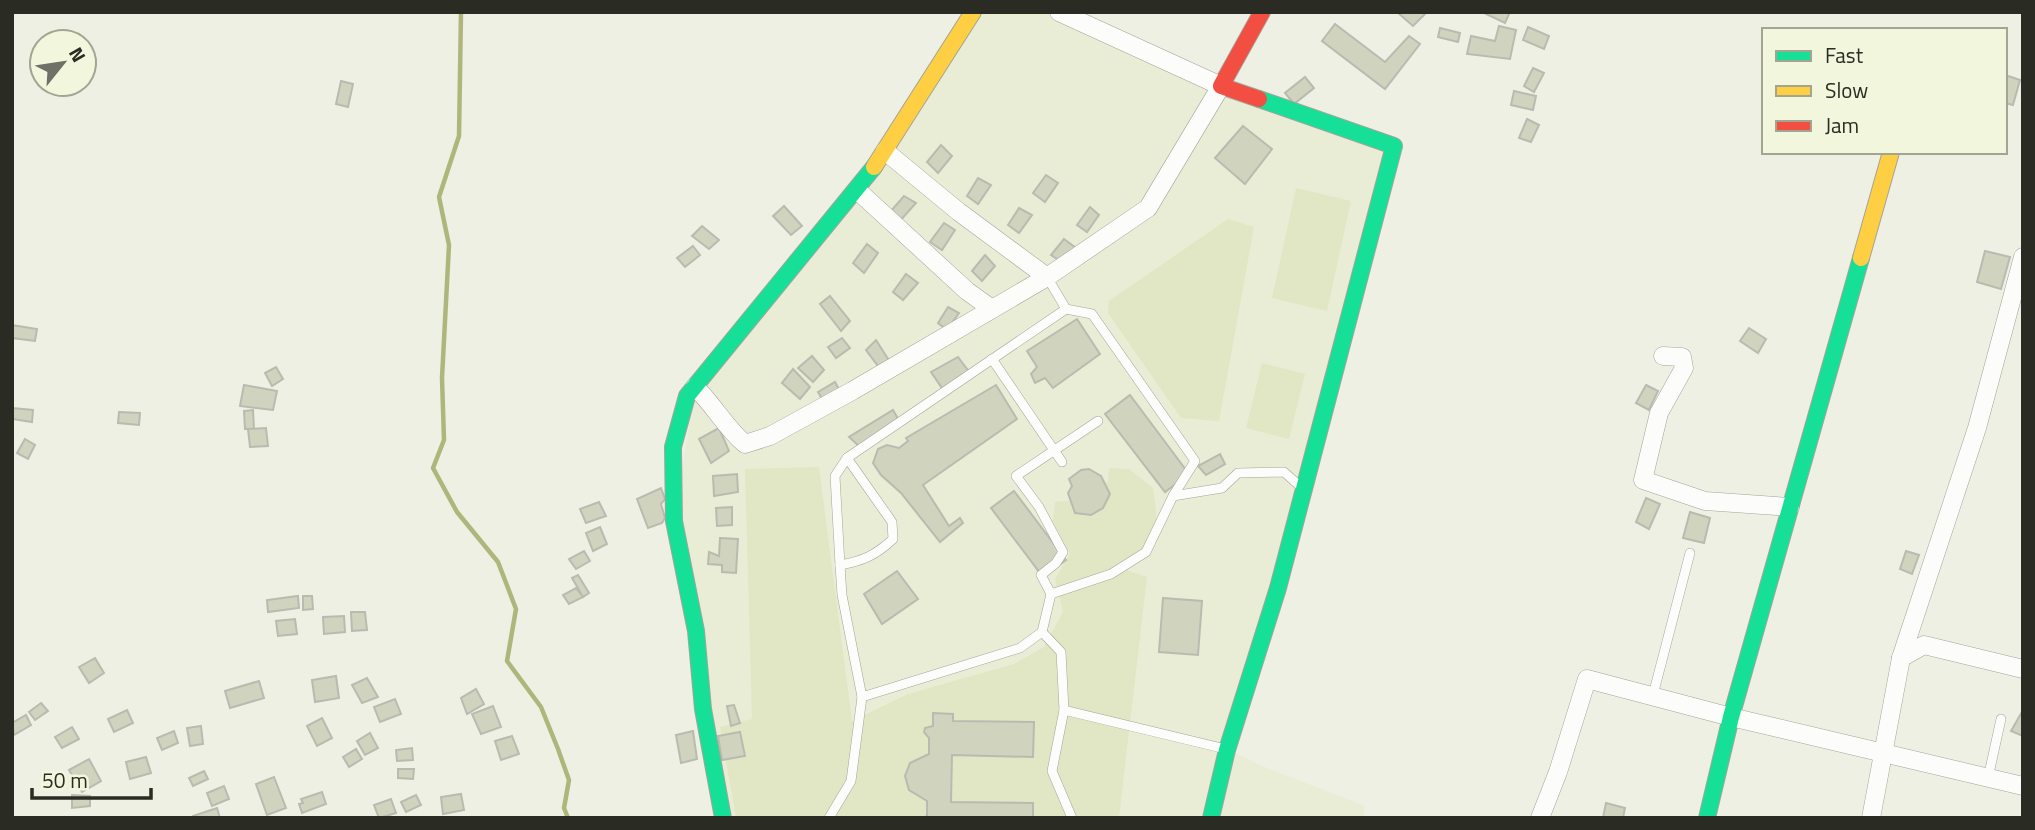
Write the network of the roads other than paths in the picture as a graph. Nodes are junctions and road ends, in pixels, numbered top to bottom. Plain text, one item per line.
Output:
1 (972, 12) edge
2 (1059, 12) edge
3 (1262, 12) edge
4 (1221, 86) junction
5 (885, 151) junction
6 (1890, 154) edge
7 (857, 190) junction
8 (2023, 257) edge
9 (1047, 277) junction
10 (992, 309) junction
11 (1066, 309) junction
12 (1663, 356) dead end
13 (992, 359) junction
14 (695, 387) junction
15 (1098, 421) dead end
16 (1054, 450) junction
17 (847, 458) junction
18 (1062, 462) dead end
19 (1303, 489) junction
20 (1173, 496) junction
21 (1790, 506) junction
22 (1690, 553) dead end
23 (840, 565) junction
24 (1051, 594) junction
25 (1042, 632) junction
26 (1901, 658) junction
27 (2023, 669) edge
28 (1653, 695) junction
29 (862, 697) junction
30 (1064, 710) junction
31 (1731, 717) junction
32 (2001, 719) dead end
33 (1227, 750) junction
34 (1884, 753) junction
35 (1988, 778) junction
36 (2023, 786) edge
37 (723, 818) edge
38 (829, 818) edge
39 (1072, 818) edge
40 (1211, 818) edge
41 (1540, 818) edge
42 (1707, 818) edge
43 (1871, 818) edge

1 - 5 street
2 - 4 street
3 - 4 street
4 - 9 street
4 - 19 street
5 - 7 street
5 - 9 street
6 - 21 street
7 - 10 street
7 - 14 street
8 - 26 street
9 - 10 street
9 - 11 lane
10 - 14 street
11 - 13 lane
11 - 20 lane
12 - 21 street
13 - 16 lane
13 - 17 lane
14 - 37 street
15 - 16 lane
16 - 18 lane
16 - 24 lane
17 - 23 lane
17 - 23 lane
19 - 20 lane
19 - 33 street
20 - 24 lane
21 - 31 street
22 - 28 lane
23 - 29 lane
24 - 25 lane
25 - 29 lane
25 - 30 lane
26 - 27 street
26 - 34 street
28 - 31 street
28 - 41 street
29 - 38 lane
30 - 33 lane
30 - 39 lane
31 - 34 street
31 - 42 street
32 - 35 lane
33 - 40 street
34 - 35 street
34 - 43 street
35 - 36 street

